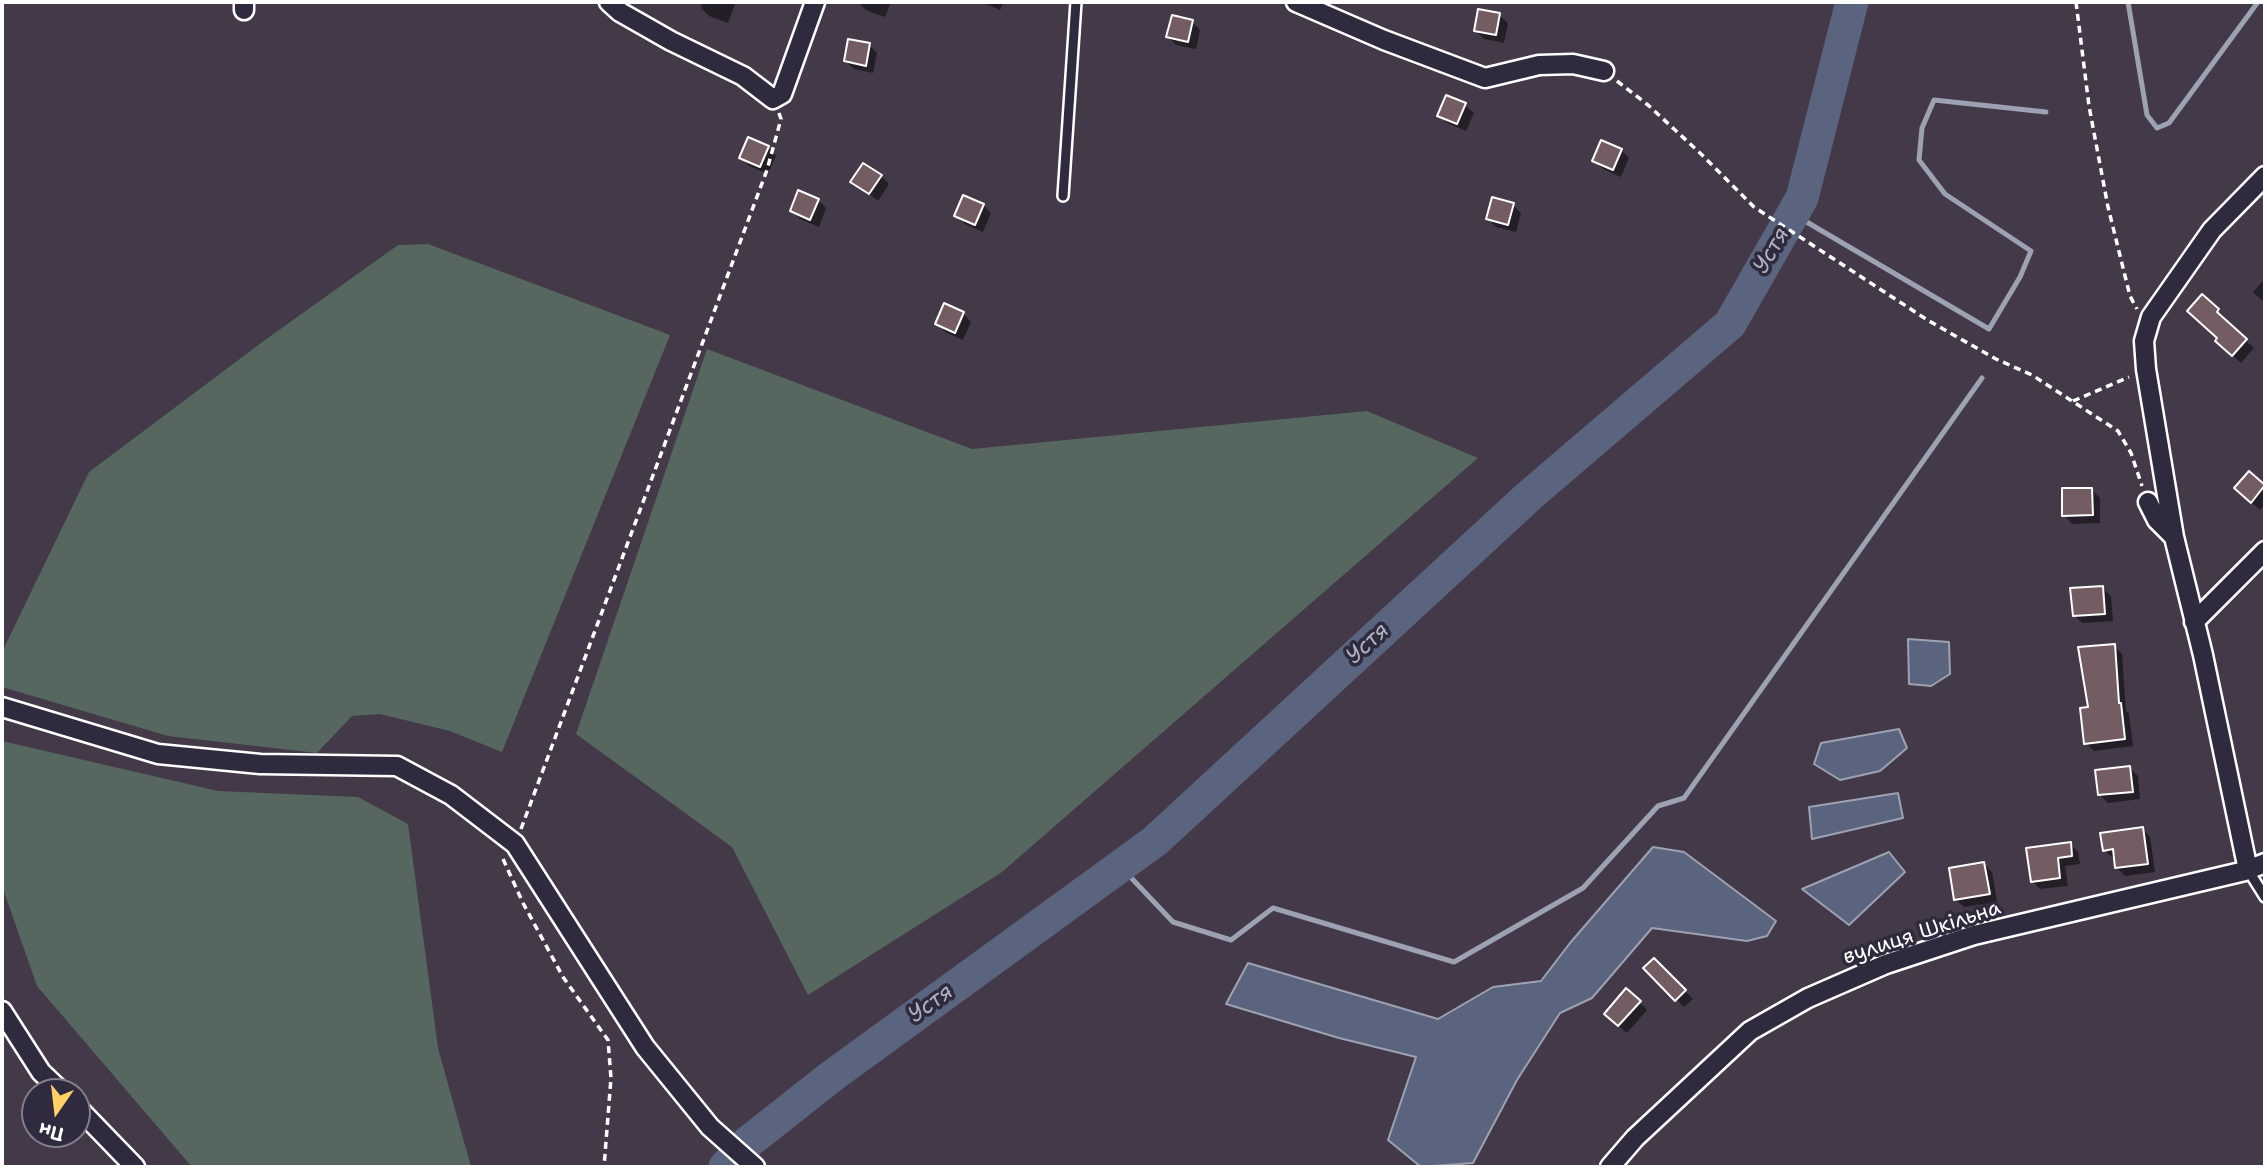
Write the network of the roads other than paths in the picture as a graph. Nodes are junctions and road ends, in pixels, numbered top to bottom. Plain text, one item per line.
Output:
1 (609, 2) edge
2 (816, 2) edge
3 (1076, 2) edge
4 (1289, 2) edge
5 (1296, 2) edge
6 (1604, 71) road end
7 (2265, 176) edge
8 (1063, 196) dead end
9 (2148, 502) road end
10 (2174, 537) junction
11 (2265, 551) edge
12 (2194, 622) junction
13 (2, 707) edge
14 (2265, 863) edge
15 (2248, 870) junction
16 (2265, 897) edge
17 (2, 1012) edge
18 (47, 1078) edge
19 (91, 1121) edge
20 (135, 1167) edge
21 (755, 1167) edge
22 (1610, 1167) edge

1 - 2 street
3 - 8 lane
4 - 5 street
5 - 6 street
7 - 10 street
9 - 10 street
10 - 12 street
11 - 12 street
12 - 15 street
13 - 21 street
14 - 15 street, вулиця Шкільна
15 - 16 lane
15 - 22 street, вулиця Шкільна
17 - 18 street
19 - 20 street

